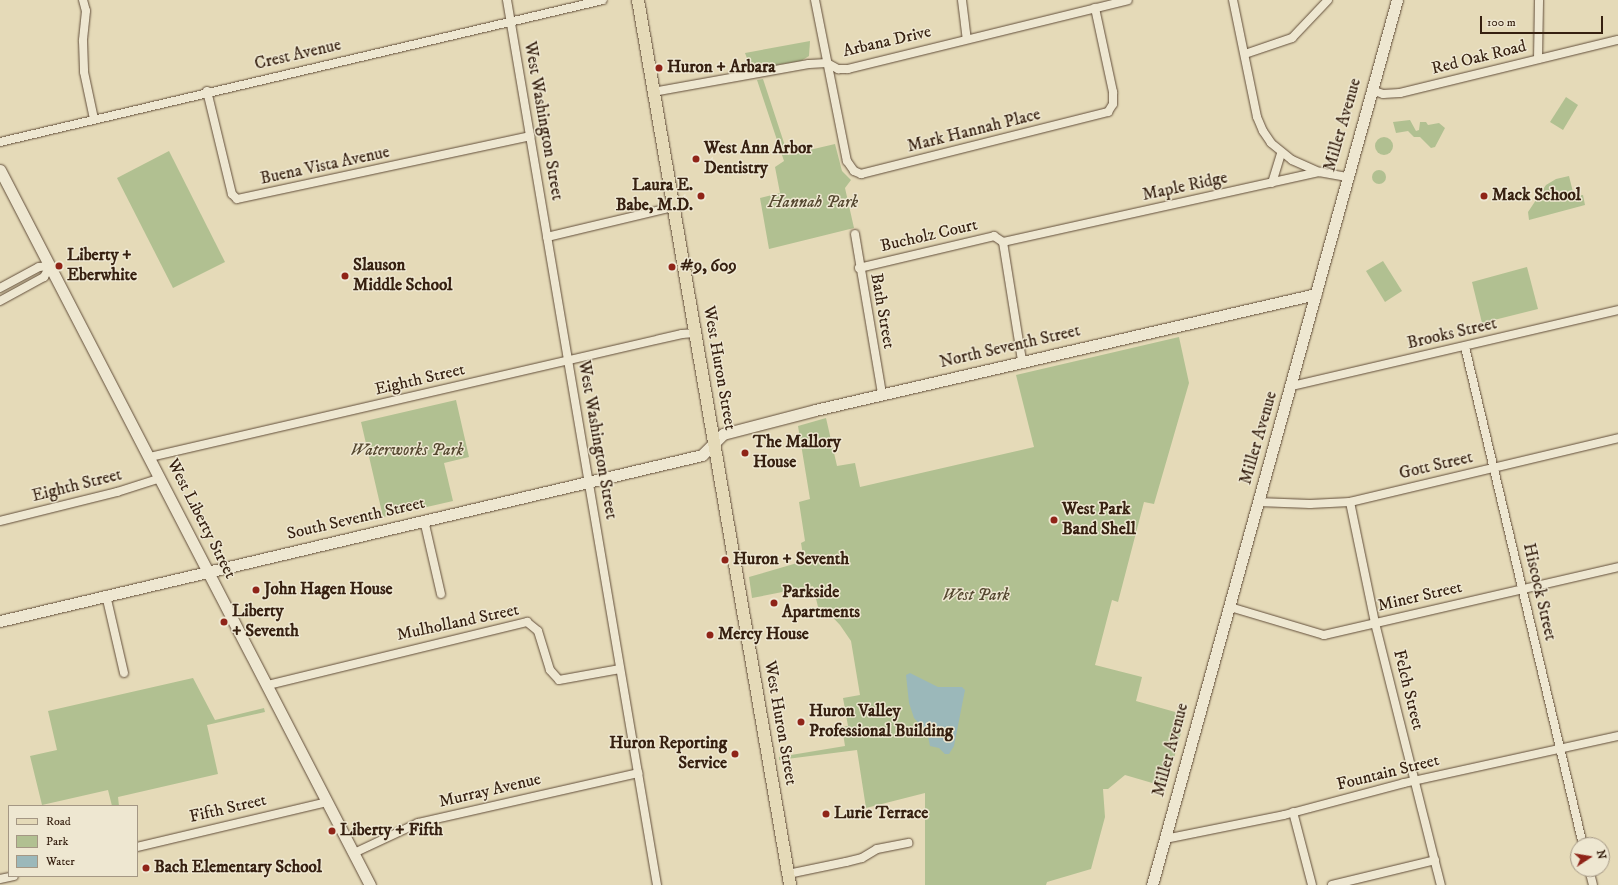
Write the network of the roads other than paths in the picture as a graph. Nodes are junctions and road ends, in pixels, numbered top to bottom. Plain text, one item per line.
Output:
1 (83, 0) edge
2 (507, 0) edge
3 (602, 0) edge
4 (638, 0) edge
5 (815, 0) edge
6 (962, 0) edge
7 (1128, 0) edge
8 (1233, 0) edge
9 (1328, 0) edge
10 (1397, 0) edge
11 (1539, 0) edge
12 (1095, 8) junction
13 (511, 21) junction
14 (967, 39) junction
15 (1618, 40) edge
16 (1245, 54) junction
17 (1538, 59) junction
18 (827, 63) junction
19 (1371, 90) junction
20 (207, 91) junction
21 (653, 92) junction
22 (94, 118) junction
23 (530, 136) junction
24 (0, 142) edge
25 (1281, 153) junction
26 (0, 170) edge
27 (1319, 172) junction
28 (1346, 177) junction
29 (1272, 183) junction
30 (673, 207) junction
31 (855, 234) dead end
32 (547, 237) junction
33 (1003, 242) junction
34 (50, 266) junction
35 (859, 268) junction
36 (0, 288) edge
37 (1316, 294) junction
38 (0, 301) edge
39 (1618, 310) edge
40 (695, 333) junction
41 (1465, 347) junction
42 (1022, 361) junction
43 (568, 362) junction
44 (1292, 386) junction
45 (882, 394) junction
46 (1618, 438) edge
47 (716, 443) junction
48 (150, 457) junction
49 (1493, 468) junction
50 (161, 478) junction
51 (589, 482) junction
52 (1258, 502) junction
53 (1350, 502) junction
54 (424, 520) junction
55 (0, 521) edge
56 (1618, 567) edge
57 (209, 570) junction
58 (1523, 588) junction
59 (442, 594) dead end
60 (106, 595) junction
61 (1230, 607) junction
62 (0, 621) edge
63 (1376, 623) junction
64 (620, 669) junction
65 (124, 672) dead end
66 (268, 685) junction
67 (1618, 736) edge
68 (1560, 749) junction
69 (638, 773) junction
70 (1415, 781) junction
71 (327, 802) junction
72 (1293, 812) junction
73 (1581, 837) edge
74 (1165, 839) junction
75 (908, 843) dead end
76 (138, 847) edge
77 (354, 853) junction
78 (1435, 860) junction
79 (789, 880) edge
80 (370, 885) edge
81 (657, 885) edge
82 (1152, 885) edge
83 (1312, 885) edge
84 (1332, 885) edge
85 (1441, 885) edge

1 - 22 street
2 - 13 street, West Washington Street
3 - 13 street, Crest Avenue
4 - 21 main road, West Huron Street
5 - 18 street
6 - 14 street
7 - 12 street, Arbana Drive
8 - 16 street
9 - 16 street
10 - 19 main road, Miller Avenue
11 - 17 street
12 - 14 street, Arbana Drive
12 - 18 street, Mark Hannah Place
13 - 20 street, Crest Avenue
13 - 23 street, West Washington Street
14 - 18 street, Arbana Drive
15 - 17 street, Red Oak Road
16 - 25 street
17 - 19 street, Red Oak Road
18 - 21 street, Arbana Drive
19 - 28 main road, Miller Avenue
20 - 22 street, Crest Avenue
20 - 23 street, Buena Vista Avenue
21 - 30 main road, West Huron Street
22 - 24 street, Crest Avenue
23 - 32 street, West Washington Street
25 - 27 street
25 - 29 street
26 - 34 main road, West Liberty Street
27 - 28 street
27 - 29 street, Maple Ridge
28 - 37 main road, Miller Avenue
29 - 33 street, Maple Ridge
30 - 32 street
30 - 40 main road, West Huron Street
31 - 35 street, Bath Street
32 - 43 street, West Washington Street
33 - 35 street, Bucholz Court
33 - 42 street
34 - 36 street
34 - 38 street
34 - 48 main road, West Liberty Street
35 - 45 street, Bath Street
37 - 42 main road, North Seventh Street
37 - 44 main road, Miller Avenue
39 - 41 street, Brooks Street
40 - 43 street, Eighth Street
40 - 47 main road, West Huron Street
41 - 44 street, Brooks Street
41 - 49 street, Hiscock Street
42 - 45 main road, North Seventh Street
43 - 48 street, Eighth Street
43 - 51 street, West Washington Street
44 - 52 main road, Miller Avenue
45 - 47 main road, North Seventh Street
46 - 49 street, Gott Street
47 - 51 main road, South Seventh Street
47 - 79 main road, West Huron Street
48 - 50 main road, West Liberty Street
49 - 53 street, Gott Street
49 - 58 street, Hiscock Street
50 - 55 street, Eighth Street
50 - 57 main road, West Liberty Street
51 - 54 main road, South Seventh Street
51 - 64 street, West Washington Street
52 - 53 street, Gott Street
52 - 61 main road, Miller Avenue
53 - 63 street, Felch Street
54 - 57 main road, South Seventh Street
54 - 59 street
56 - 58 street, Miner Street
57 - 60 main road, South Seventh Street
57 - 66 main road, West Liberty Street
58 - 63 street, Miner Street
58 - 68 street, Hiscock Street
60 - 62 main road, South Seventh Street
60 - 65 street
61 - 63 street, Miner Street
61 - 74 main road, Miller Avenue
63 - 70 street, Felch Street
64 - 66 street, Mulholland Street
64 - 69 street, West Washington Street
66 - 71 main road, West Liberty Street
67 - 68 street, Fountain Street
68 - 70 street, Fountain Street
68 - 73 street, Hiscock Street
69 - 77 street, Murray Avenue
69 - 81 street, West Washington Street
70 - 72 street, Fountain Street
70 - 78 street, Felch Street
71 - 76 street, Fifth Street
71 - 77 main road, West Liberty Street
72 - 74 street, Fountain Street
72 - 83 street
74 - 82 main road, Miller Avenue
75 - 79 street
77 - 80 main road, West Liberty Street
78 - 84 street
78 - 85 street, Felch Street

